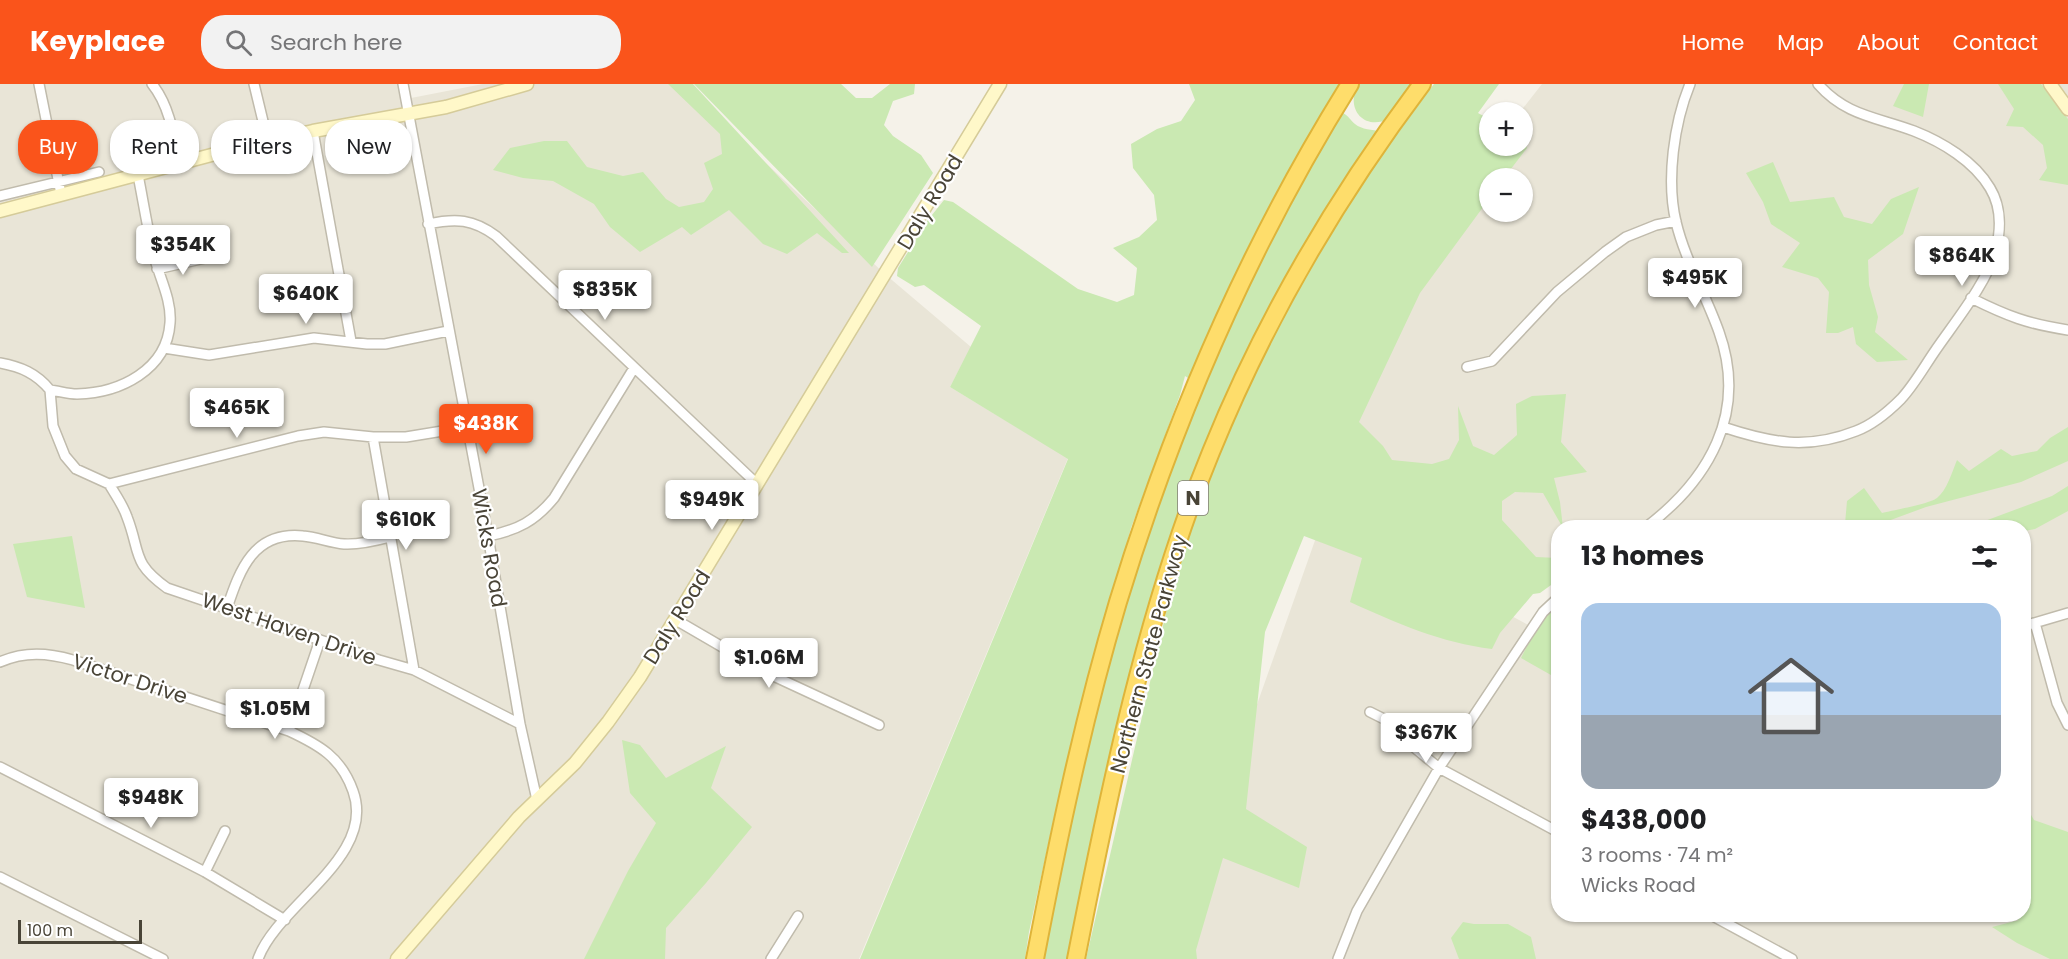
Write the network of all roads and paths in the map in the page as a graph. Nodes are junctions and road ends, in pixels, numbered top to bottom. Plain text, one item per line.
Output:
1 (39, 84) edge
2 (152, 84) edge
3 (254, 84) edge
4 (403, 84) edge
5 (527, 84) edge
6 (1000, 84) edge
7 (1350, 84) edge
8 (1422, 84) edge
9 (1690, 84) edge
10 (1818, 84) edge
11 (2050, 84) edge
12 (2068, 109) edge
13 (408, 115) junction
14 (169, 120) edge
15 (263, 120) edge
16 (313, 131) joint
17 (99, 172) dead end
18 (142, 174) edge
19 (138, 175) junction
20 (58, 180) junction
21 (61, 194) junction
22 (0, 196) edge
23 (0, 211) edge
24 (1676, 221) junction
25 (428, 224) junction
26 (205, 258) dead end
27 (157, 269) junction
28 (1971, 298) junction
29 (2068, 330) edge
30 (448, 332) junction
31 (351, 341) junction
32 (164, 348) junction
33 (0, 363) edge
34 (1467, 367) dead end
35 (634, 368) junction
36 (50, 390) junction
37 (467, 427) junction
38 (1724, 427) junction
39 (373, 436) junction
40 (109, 484) junction
41 (757, 484) junction
42 (1654, 520) edge
43 (488, 536) junction
44 (390, 537) junction
45 (1551, 605) edge
46 (227, 608) junction
47 (2068, 613) edge
48 (676, 620) junction
49 (2035, 623) junction
50 (2031, 624) edge
51 (320, 640) junction
52 (0, 662) edge
53 (414, 670) junction
54 (1370, 712) dead end
55 (520, 724) junction
56 (879, 725) dead end
57 (2068, 725) edge
58 (289, 731) junction
59 (0, 767) edge
60 (1439, 768) junction
61 (537, 800) junction
62 (1551, 828) edge
63 (225, 831) dead end
64 (205, 872) junction
65 (0, 877) edge
66 (798, 916) dead end
67 (285, 920) junction
68 (1724, 922) edge
69 (163, 959) edge
70 (258, 959) edge
71 (398, 959) edge
72 (771, 959) edge
73 (1035, 959) edge
74 (1076, 959) edge
75 (1338, 959) edge
76 (1792, 959) edge

1 - 20 street
2 - 14 street
3 - 15 street
4 - 13 street, Wicks Road
5 - 13 street
6 - 41 street, Daly Road
7 - 73 highway, Northern State Parkway / N
8 - 74 highway, Northern State Parkway / N
9 - 24 street
10 - 28 street
11 - 12 street
13 - 16 street
13 - 25 street, Wicks Road
16 - 31 street
17 - 20 street
18 - 19 street
19 - 21 street
19 - 27 street
20 - 21 street
20 - 22 street
21 - 23 street
24 - 34 street
24 - 38 street
25 - 30 street, Wicks Road
25 - 35 street
26 - 27 street
27 - 32 street
28 - 29 street
28 - 38 street
30 - 31 street
30 - 37 street, Wicks Road
31 - 32 street
32 - 36 street
33 - 36 street
35 - 41 street
35 - 43 street
36 - 40 street
37 - 39 street
37 - 43 street, Wicks Road
38 - 42 street
39 - 40 street
39 - 44 street
40 - 46 street, West Haven Drive
41 - 48 street, Daly Road
43 - 55 street, Wicks Road
44 - 46 street
44 - 53 street
45 - 60 street
46 - 51 street, West Haven Drive
47 - 49 street
48 - 56 street
48 - 61 street, Daly Road
49 - 50 street
49 - 57 street
51 - 53 street, West Haven Drive
51 - 58 street
52 - 58 street, Victor Drive
53 - 55 street, West Haven Drive
54 - 60 street
55 - 61 street, Wicks Road
58 - 67 street, Victor Drive
59 - 64 street
60 - 62 street
60 - 75 street
61 - 71 street, Daly Road
63 - 64 street
64 - 67 street
65 - 69 street
66 - 72 street
67 - 70 street, Victor Drive
68 - 76 street

